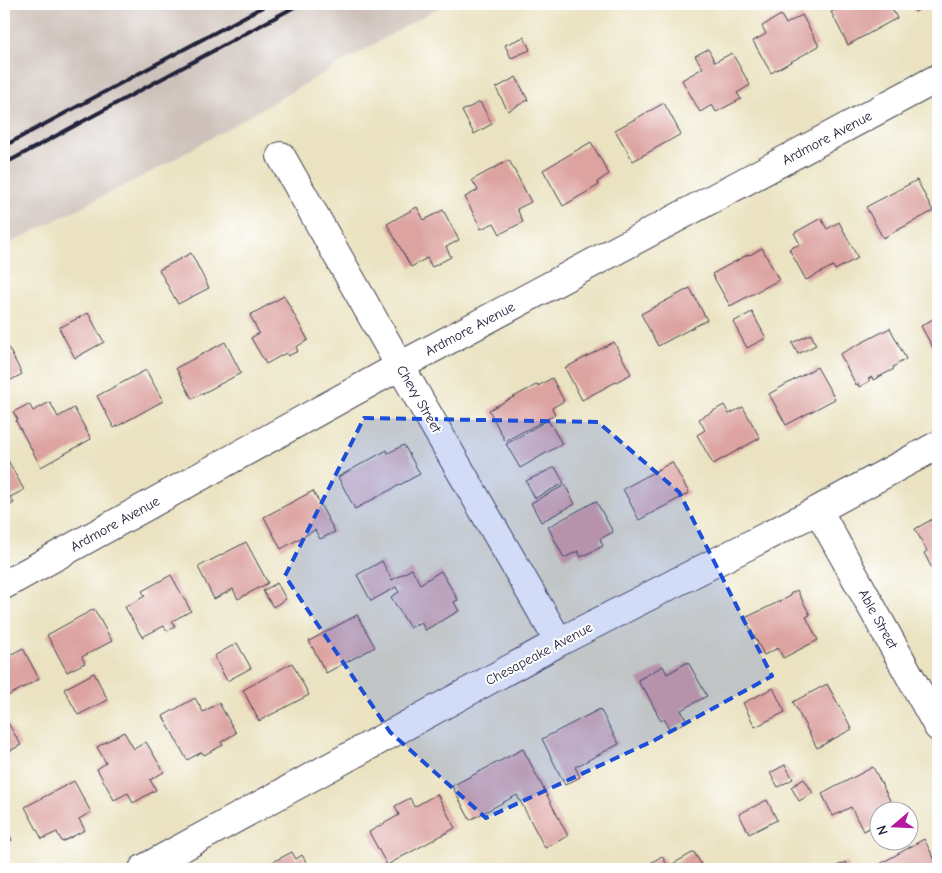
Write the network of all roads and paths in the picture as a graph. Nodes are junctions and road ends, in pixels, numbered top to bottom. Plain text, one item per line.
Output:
1 (938, 78) edge
2 (281, 156) dead end
3 (400, 366) junction
4 (938, 445) edge
5 (818, 510) junction
6 (4, 585) edge
7 (559, 642) junction
8 (938, 728) edge
9 (143, 869) edge

1 - 3 street, Ardmore Avenue
2 - 3 street, Chevy Street
3 - 6 street, Ardmore Avenue
3 - 7 street, Chevy Street
4 - 5 street, Chesapeake Avenue
5 - 7 street, Chesapeake Avenue
5 - 8 street, Able Street
7 - 9 street, Chesapeake Avenue

